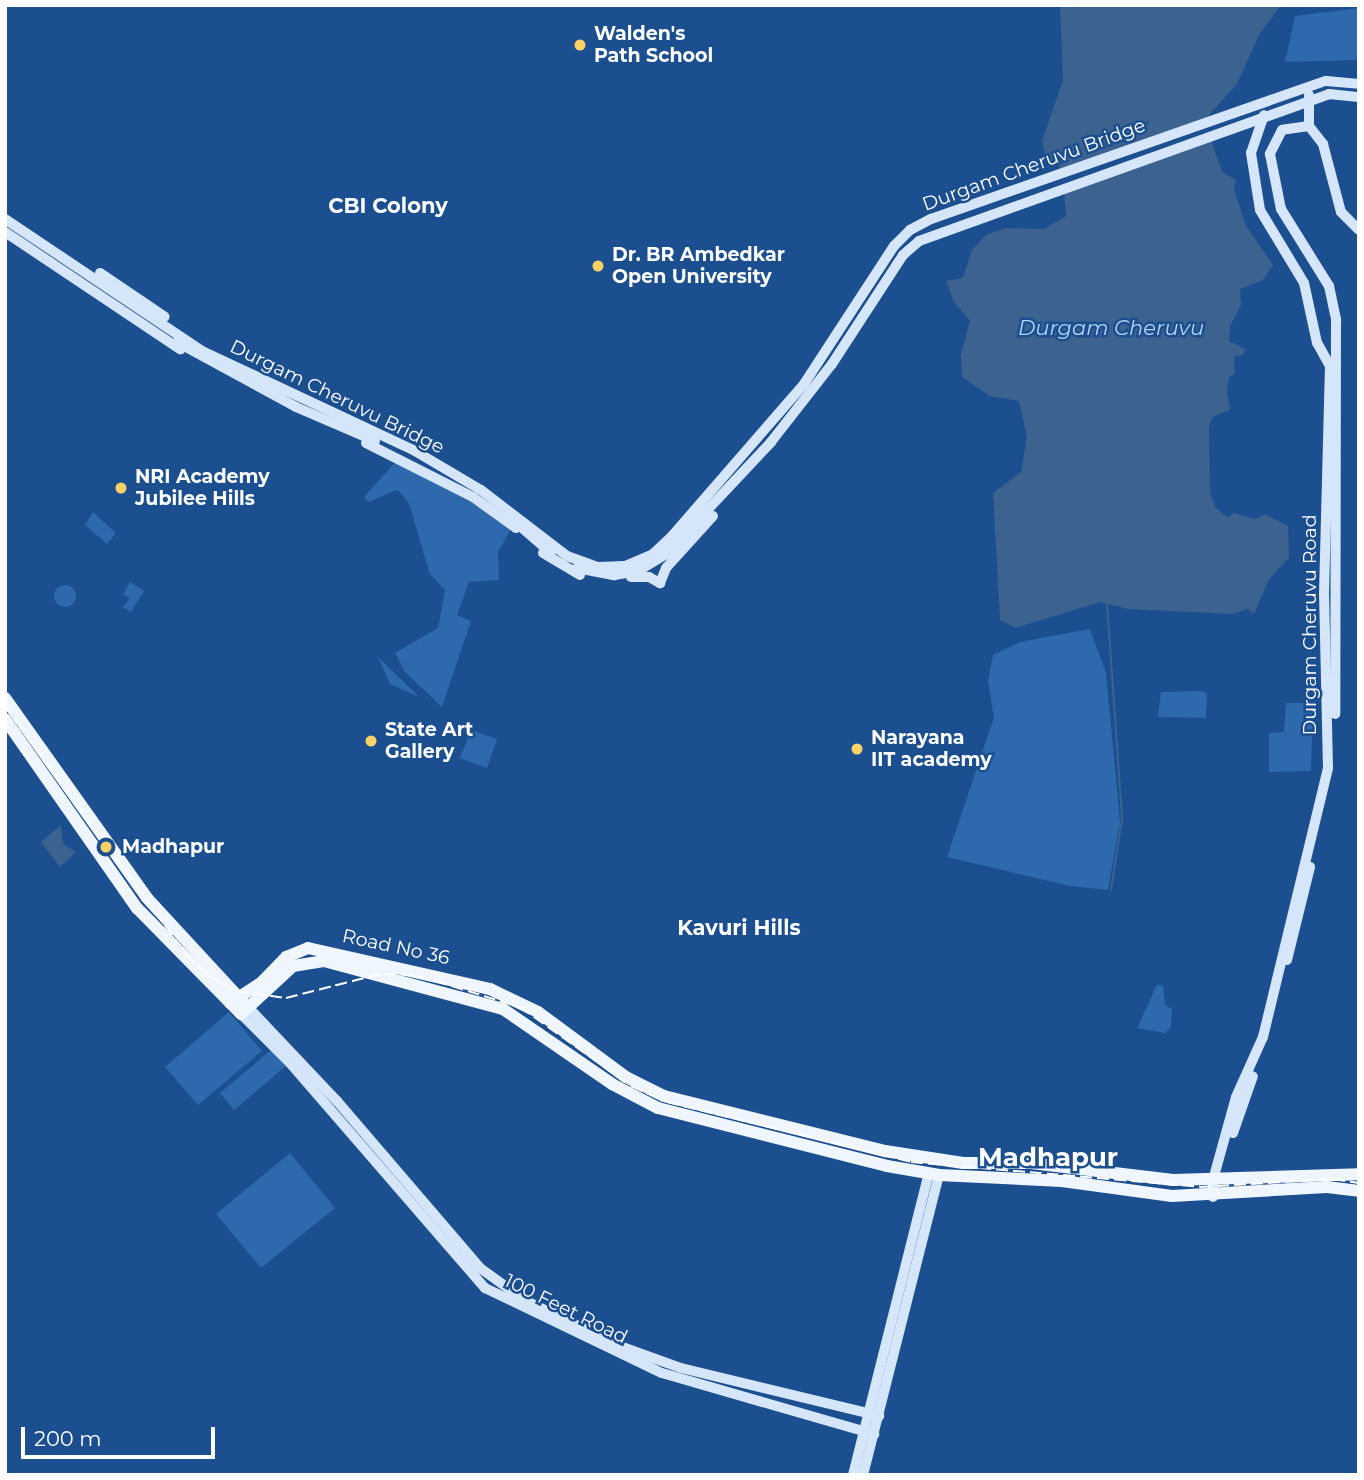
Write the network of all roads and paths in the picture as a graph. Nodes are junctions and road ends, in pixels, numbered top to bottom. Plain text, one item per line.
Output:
1 (1359, 76) edge
2 (1310, 82) junction
3 (1359, 83) edge
4 (1359, 97) edge
5 (1291, 104) dead end
6 (1309, 126) junction
7 (1290, 127) junction
8 (5, 217) edge
9 (5, 230) edge
10 (1359, 230) edge
11 (307, 397) junction
12 (288, 410) junction
13 (757, 438) junction
14 (771, 442) junction
15 (624, 559) junction
16 (662, 577) junction
17 (5, 698) edge
18 (5, 719) edge
19 (1329, 778) junction
20 (472, 984) junction
21 (467, 998) junction
22 (234, 1000) junction
23 (245, 1010) junction
24 (934, 1174) junction
25 (1359, 1174) edge
26 (1217, 1179) junction
27 (1359, 1191) edge
28 (1217, 1196) junction
29 (435, 1223) junction
30 (873, 1415) junction
31 (868, 1432) junction
32 (853, 1475) edge
33 (863, 1475) edge

1 - 2 main road
2 - 6 main road
2 - 19 main road, Durgam Cheruvu Road
3 - 13 main road, Durgam Cheruvu Bridge
4 - 14 main road, Durgam Cheruvu Bridge
5 - 7 main road
6 - 7 main road
6 - 10 main road
7 - 19 main road, Durgam Cheruvu Road
8 - 11 main road
8 - 13 main road, Durgam Cheruvu Bridge
9 - 12 main road
9 - 14 main road, Durgam Cheruvu Bridge
11 - 12 main road
11 - 15 main road
12 - 16 main road
13 - 15 main road
14 - 16 main road
15 - 16 main road
17 - 22 main road
18 - 22 main road
19 - 26 main road, Durgam Cheruvu Road
20 - 21 main road
20 - 22 main road, Road No 36
20 - 26 main road, Road No 36
21 - 23 main road, Road No 36
21 - 24 main road, Road No 36
22 - 23 main road
23 - 29 main road, 100 Feet Road
24 - 28 main road, Road No 36
24 - 30 main road
25 - 26 main road, Road No 36
26 - 28 main road, Durgam Cheruvu Road
27 - 28 main road, Road No 36
29 - 30 main road, 100 Feet Road
29 - 31 main road, 100 Feet Road
30 - 31 main road
31 - 32 main road
31 - 33 main road

